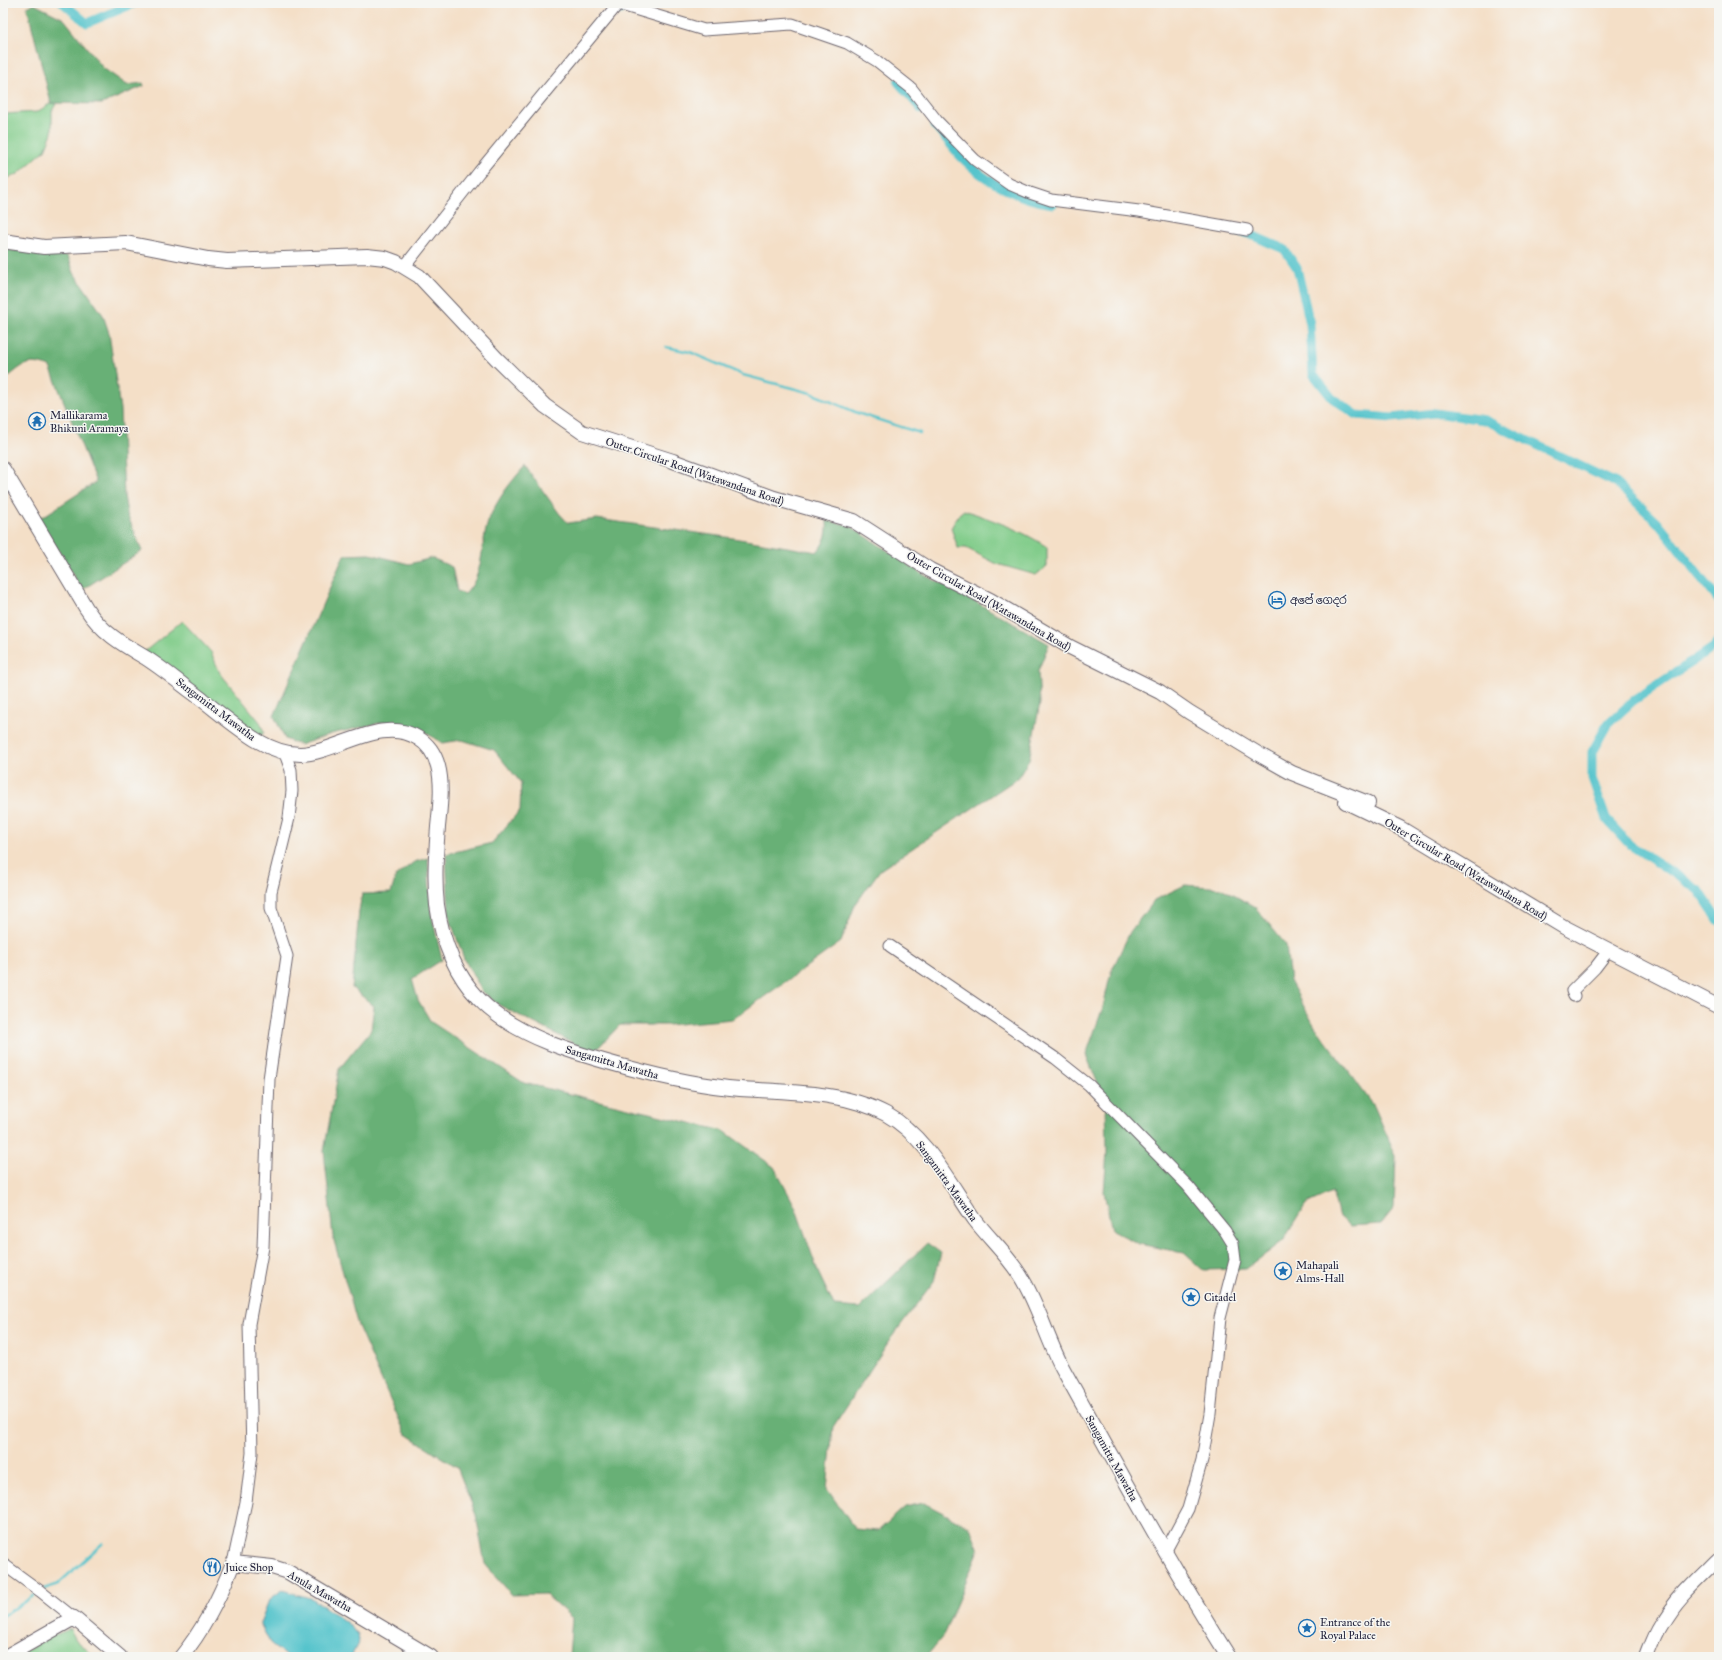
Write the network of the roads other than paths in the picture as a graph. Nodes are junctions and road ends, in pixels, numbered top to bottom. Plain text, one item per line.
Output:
1 (617, 4) edge
2 (1247, 230) dead end
3 (3, 241) edge
4 (405, 266) junction
5 (3, 469) edge
6 (284, 751) junction
7 (890, 946) dead end
8 (1608, 951) junction
9 (1574, 996) dead end
10 (1719, 1007) edge
11 (1165, 1552) junction
12 (1719, 1558) edge
13 (233, 1562) junction
14 (3, 1564) edge
15 (74, 1618) junction
16 (6, 1657) edge
17 (120, 1657) edge
18 (181, 1657) edge
19 (431, 1657) edge
20 (1230, 1657) edge
21 (1646, 1657) edge

1 - 2 street
1 - 4 street
3 - 4 main road, Outer Circular Road (Watawandana Road)
4 - 8 main road, Outer Circular Road (Watawandana Road)
5 - 6 main road, Sangamitta Mawatha
6 - 11 main road, Sangamitta Mawatha
6 - 13 street
7 - 11 street
8 - 9 street
8 - 10 main road, Outer Circular Road (Watawandana Road)
11 - 20 main road, Sangamitta Mawatha
12 - 21 main road
13 - 18 main road
13 - 19 main road, Anula Mawatha
14 - 15 street
15 - 16 main road
15 - 17 main road

